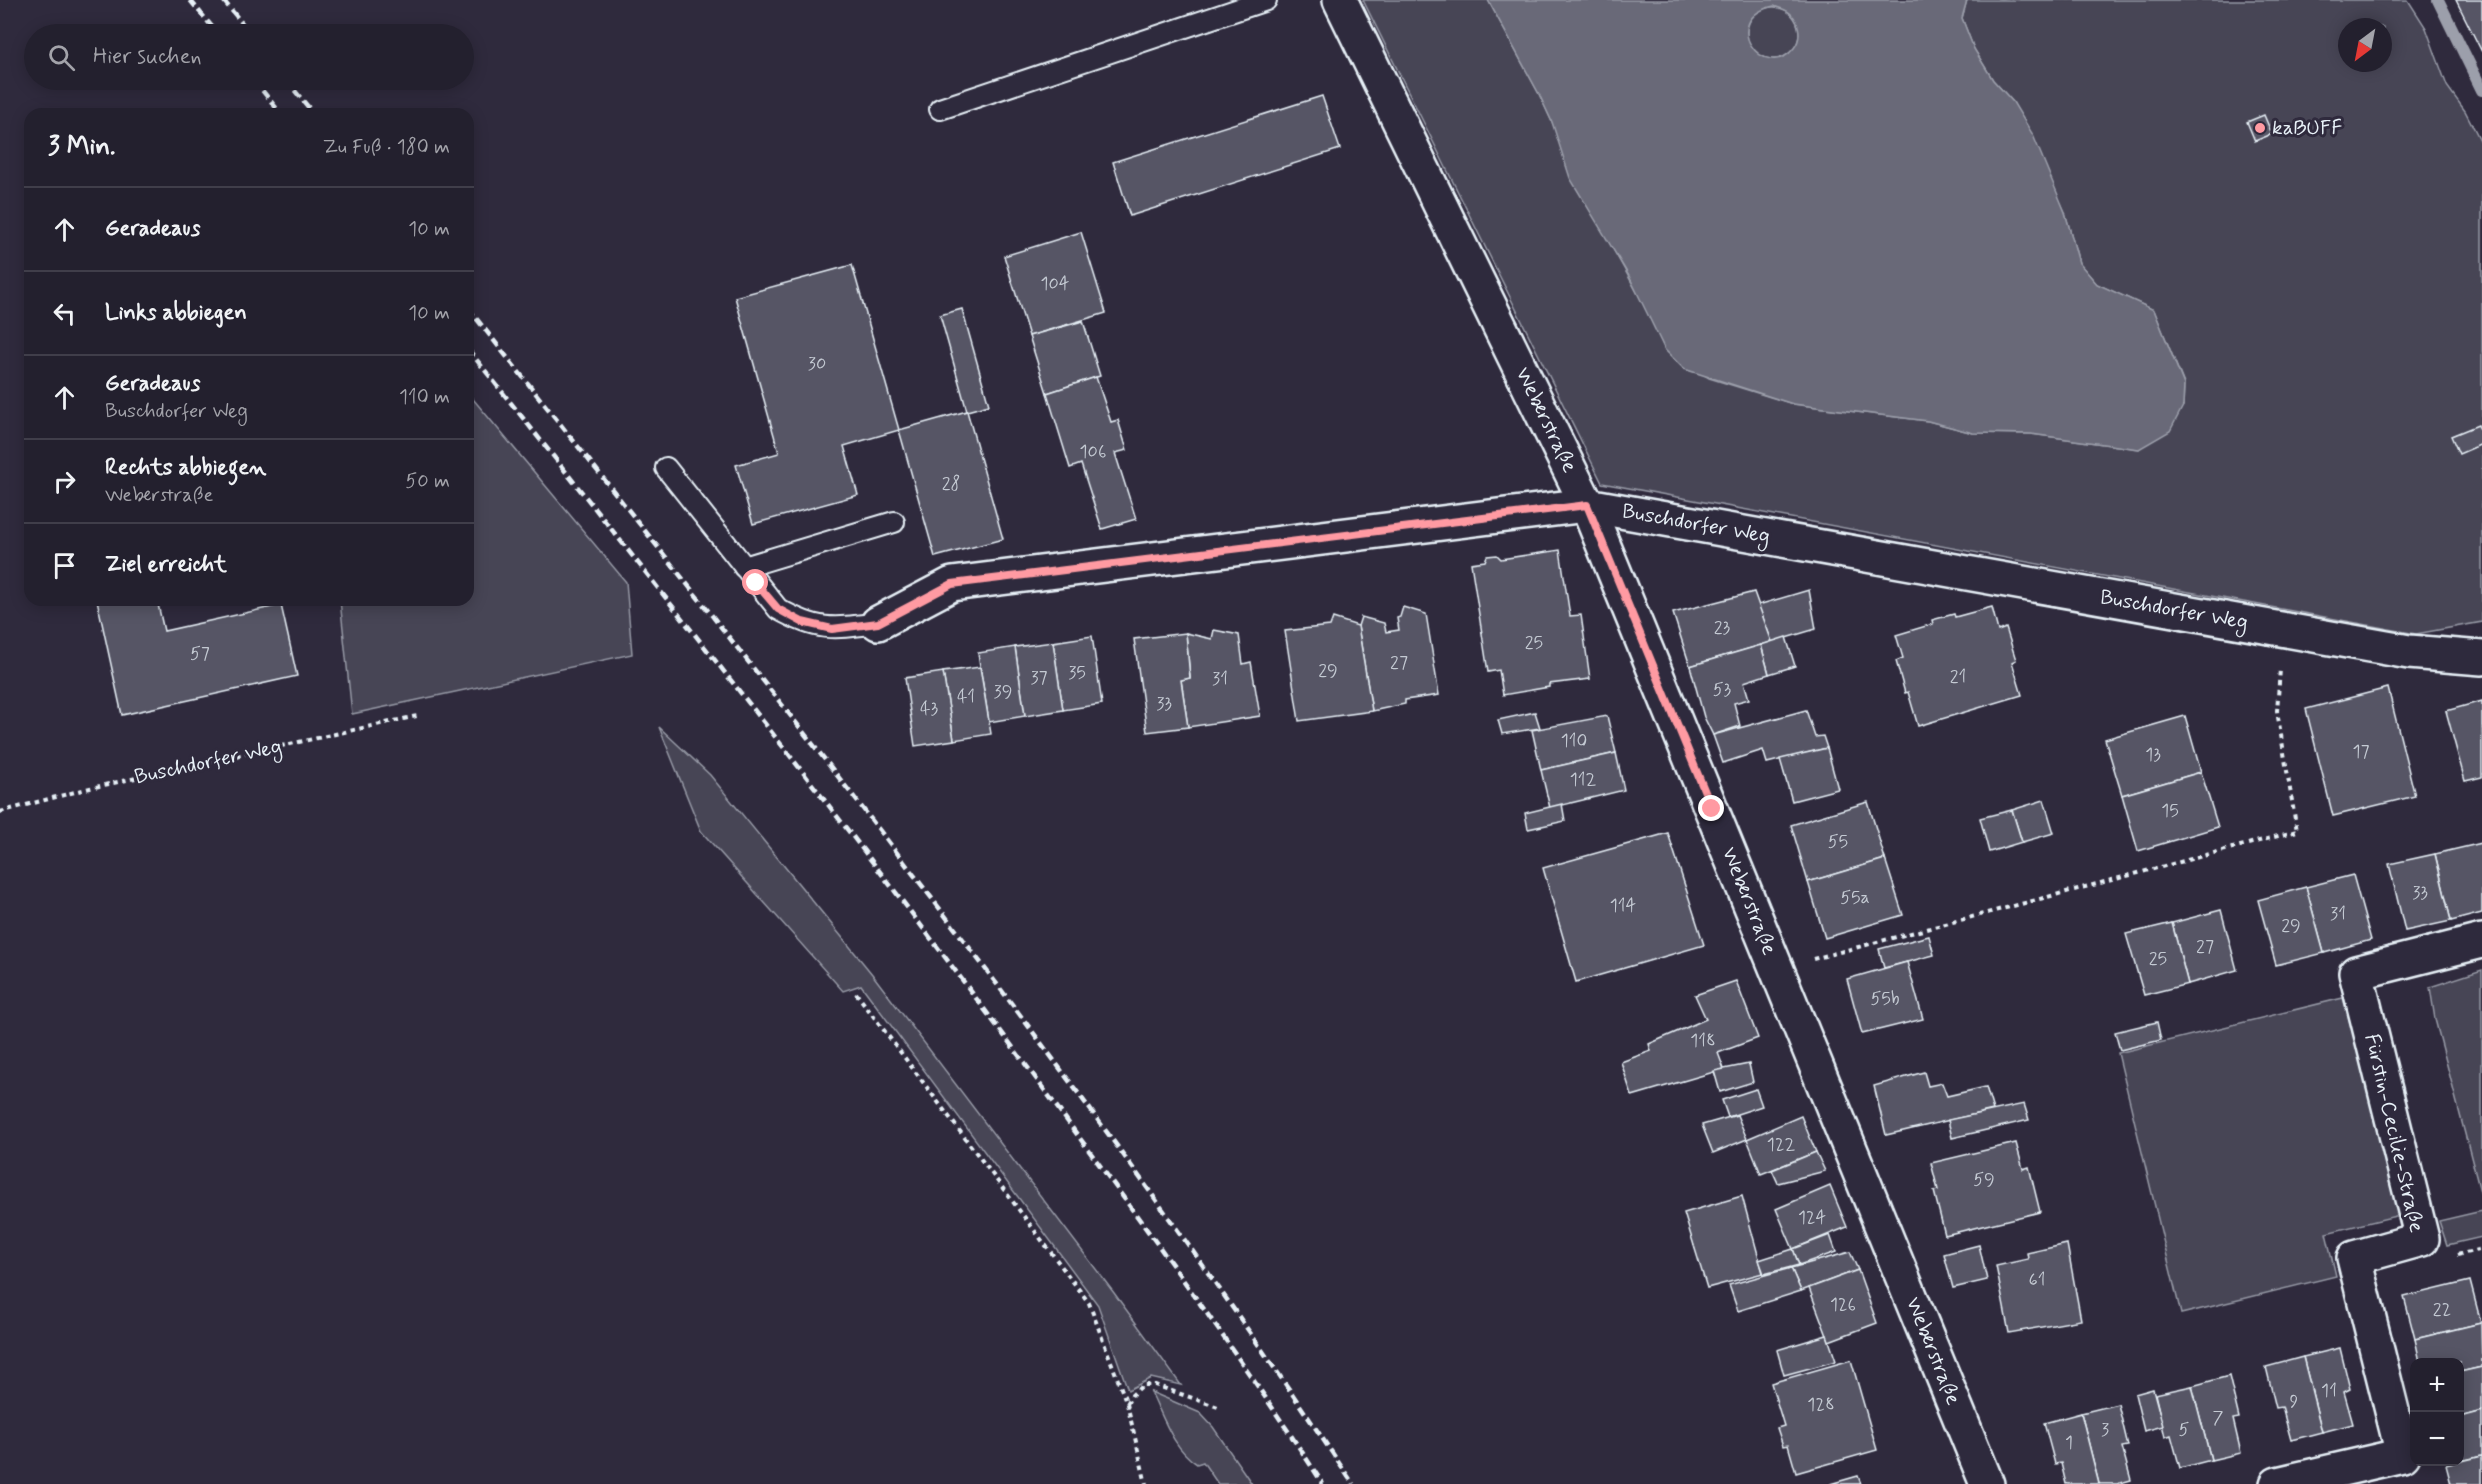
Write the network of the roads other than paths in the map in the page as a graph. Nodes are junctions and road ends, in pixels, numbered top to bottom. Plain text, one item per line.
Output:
1 (1266, 0) edge
2 (1340, 0) edge
3 (940, 109) dead end
4 (666, 468) dead end
5 (1587, 505) junction
6 (894, 522) dead end
7 (744, 567) junction
8 (878, 623) joint
9 (2482, 658) edge
10 (2482, 941) edge
11 (1988, 1484) edge
12 (2277, 1484) edge

1 - 3 lane
2 - 5 street, Weberstraße
4 - 7 lane
5 - 8 street, Buschdorfer Weg
5 - 9 street, Buschdorfer Weg
5 - 11 street, Weberstraße
6 - 7 lane
7 - 8 lane
10 - 12 street, Fürstin-Cecilie-Straße

